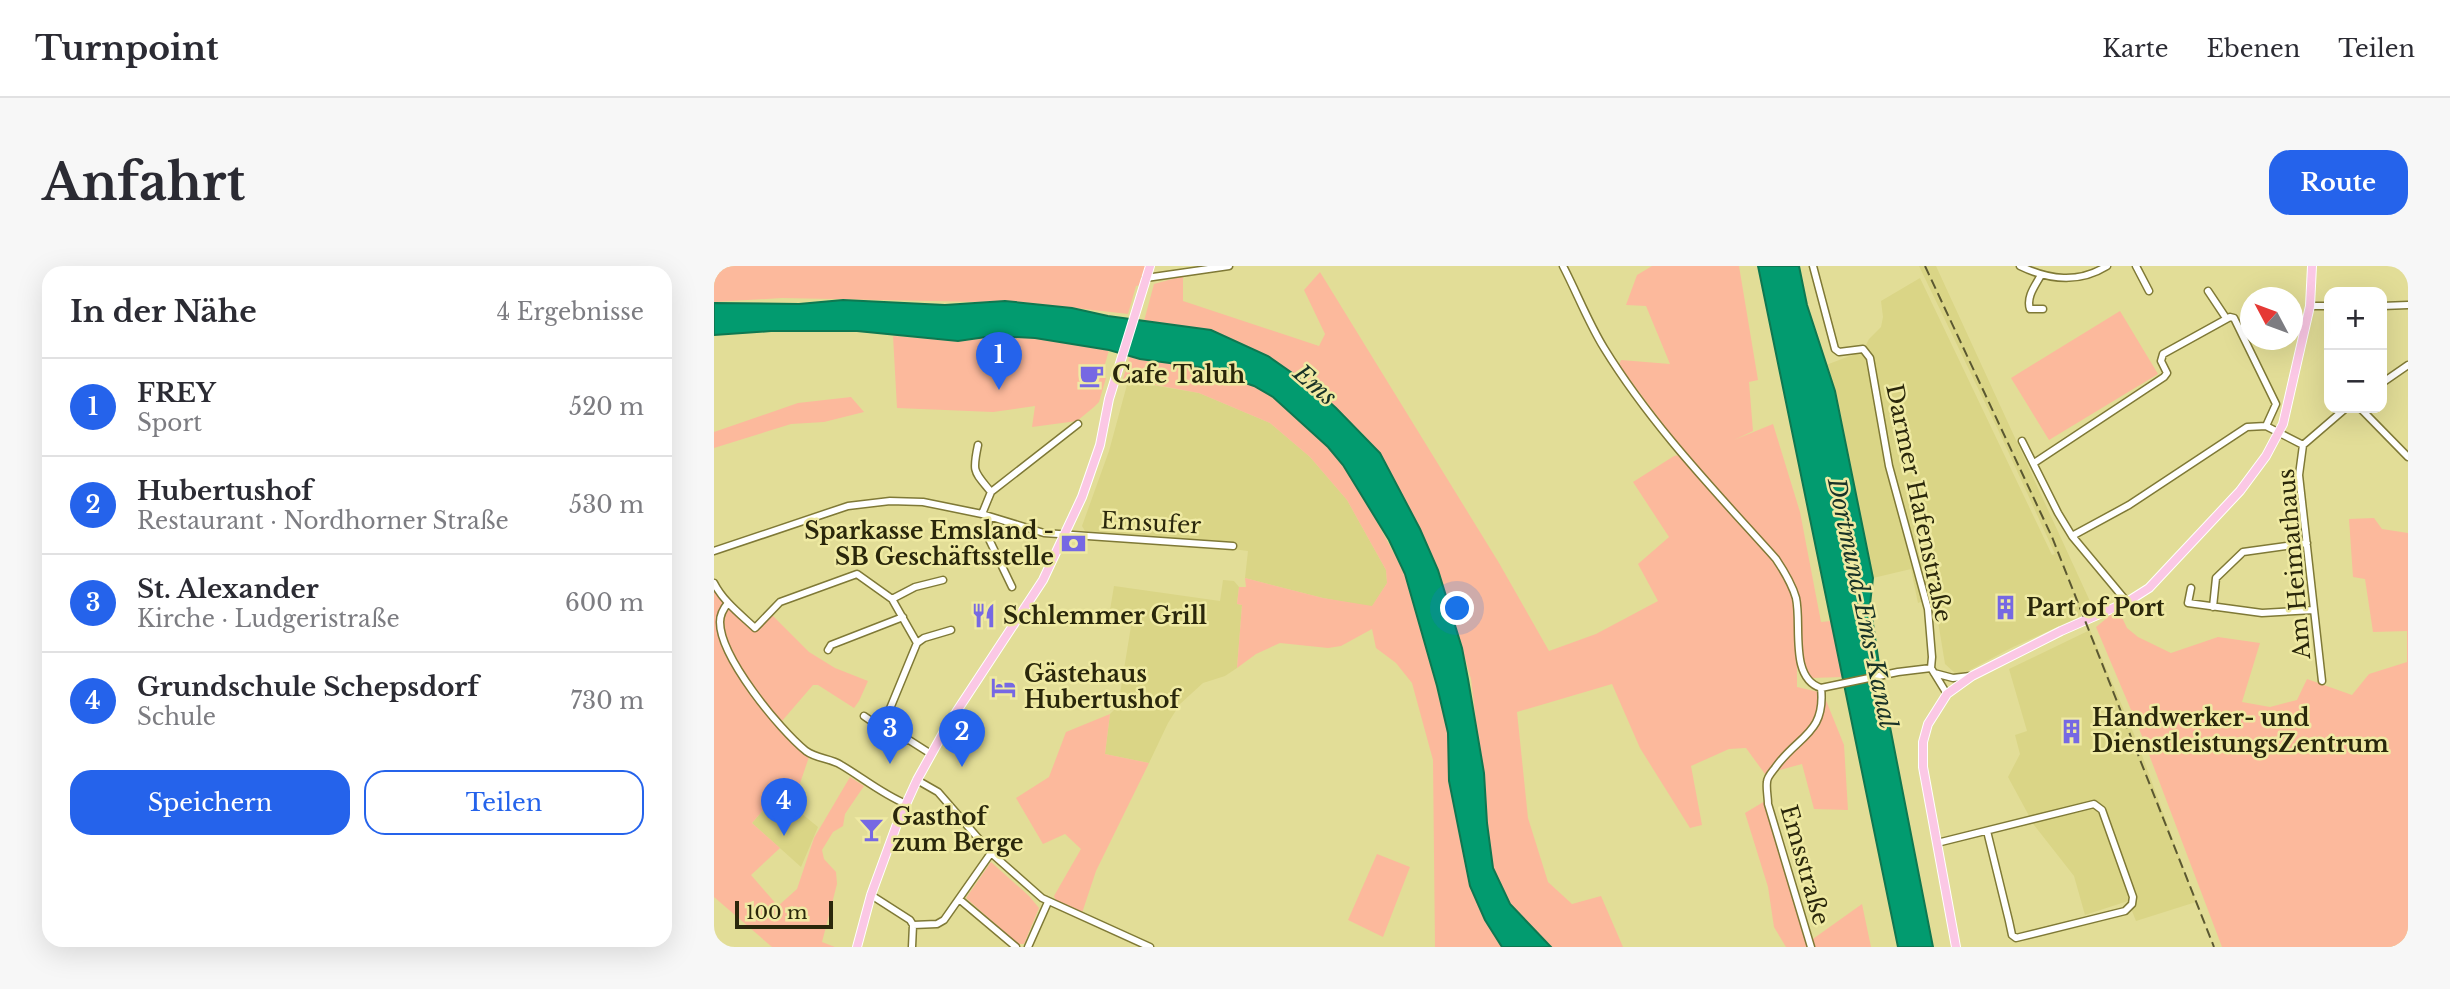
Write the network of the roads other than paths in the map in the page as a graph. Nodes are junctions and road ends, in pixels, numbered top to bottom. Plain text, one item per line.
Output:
1 (1150, 266) edge
2 (1229, 266) edge
3 (1563, 266) edge
4 (1813, 266) edge
5 (2020, 266) edge
6 (2107, 266) edge
7 (2136, 266) edge
8 (2312, 266) edge
9 (2041, 275) junction
10 (1146, 278) junction
11 (2208, 290) dead end
12 (2149, 291) dead end
13 (2408, 305) edge
14 (2310, 306) junction
15 (2324, 306) edge
16 (2387, 306) edge
17 (2043, 309) dead end
18 (2226, 318) junction
19 (2408, 365) edge
20 (2387, 380) edge
21 (2340, 413) edge
22 (2365, 413) edge
23 (1078, 424) dead end
24 (2266, 426) junction
25 (2279, 433) junction
26 (2022, 441) dead end
27 (978, 445) dead end
28 (2303, 445) junction
29 (2408, 457) edge
30 (2034, 463) junction
31 (991, 492) junction
32 (985, 515) junction
33 (1066, 536) junction
34 (2072, 536) junction
35 (2308, 543) junction
36 (1233, 546) dead end
37 (714, 551) edge
38 (943, 580) dead end
39 (714, 583) edge
40 (1012, 586) dead end
41 (2190, 589) dead end
42 (892, 599) junction
43 (2127, 602) junction
44 (728, 603) junction
45 (2213, 607) junction
46 (2314, 610) junction
47 (903, 617) junction
48 (951, 630) dead end
49 (917, 643) junction
50 (828, 650) dead end
51 (1933, 671) junction
52 (1972, 676) junction
53 (2322, 681) dead end
54 (1821, 688) junction
55 (1947, 694) junction
56 (864, 716) dead end
57 (882, 728) junction
58 (931, 754) junction
59 (917, 780) junction
60 (906, 804) junction
61 (1987, 831) junction
62 (1937, 843) junction
63 (991, 853) junction
64 (871, 895) junction
65 (959, 899) junction
66 (1048, 902) junction
67 (913, 925) junction
68 (858, 947) edge
69 (912, 947) edge
70 (1016, 947) edge
71 (1028, 947) edge
72 (1150, 947) edge
73 (1811, 947) edge
74 (1955, 947) edge

1 - 10 main road
2 - 10 street
3 - 54 street
4 - 51 street, Darmer Hafenstraße
5 - 9 street
6 - 9 street
7 - 12 street
8 - 14 main road
9 - 17 street
10 - 33 main road
11 - 18 street
13 - 16 street
14 - 15 street
14 - 25 main road
18 - 24 street
18 - 30 street
19 - 20 street
21 - 28 street
22 - 29 street
23 - 31 street
24 - 25 street
24 - 34 street
25 - 28 street
25 - 43 main road
26 - 30 street
27 - 31 street
28 - 35 street, Am Heimathaus
30 - 34 street
31 - 32 street
32 - 33 street, Emsufer
32 - 37 street, Emsufer
32 - 40 street
33 - 36 street, Emsufer
33 - 58 main road
34 - 43 street
35 - 45 street
35 - 46 street, Am Heimathaus
38 - 42 street
39 - 44 street
41 - 45 street
42 - 44 street
42 - 47 street
43 - 52 main road
44 - 60 street
45 - 46 street
46 - 53 street, Am Heimathaus
47 - 49 street
47 - 50 street
48 - 49 street
49 - 57 street
51 - 52 street
51 - 54 street
51 - 55 street, Darmer Hafenstraße
52 - 55 main road
54 - 73 street, Emsstraße
55 - 62 main road
56 - 57 street
57 - 58 street
58 - 59 main road
59 - 60 main road
59 - 63 street
60 - 64 main road
61 - 61 street
61 - 62 street
62 - 74 main road
63 - 65 street
63 - 66 street
64 - 67 street
64 - 68 main road
65 - 67 street
65 - 70 street
66 - 71 street
66 - 72 street
67 - 69 street

